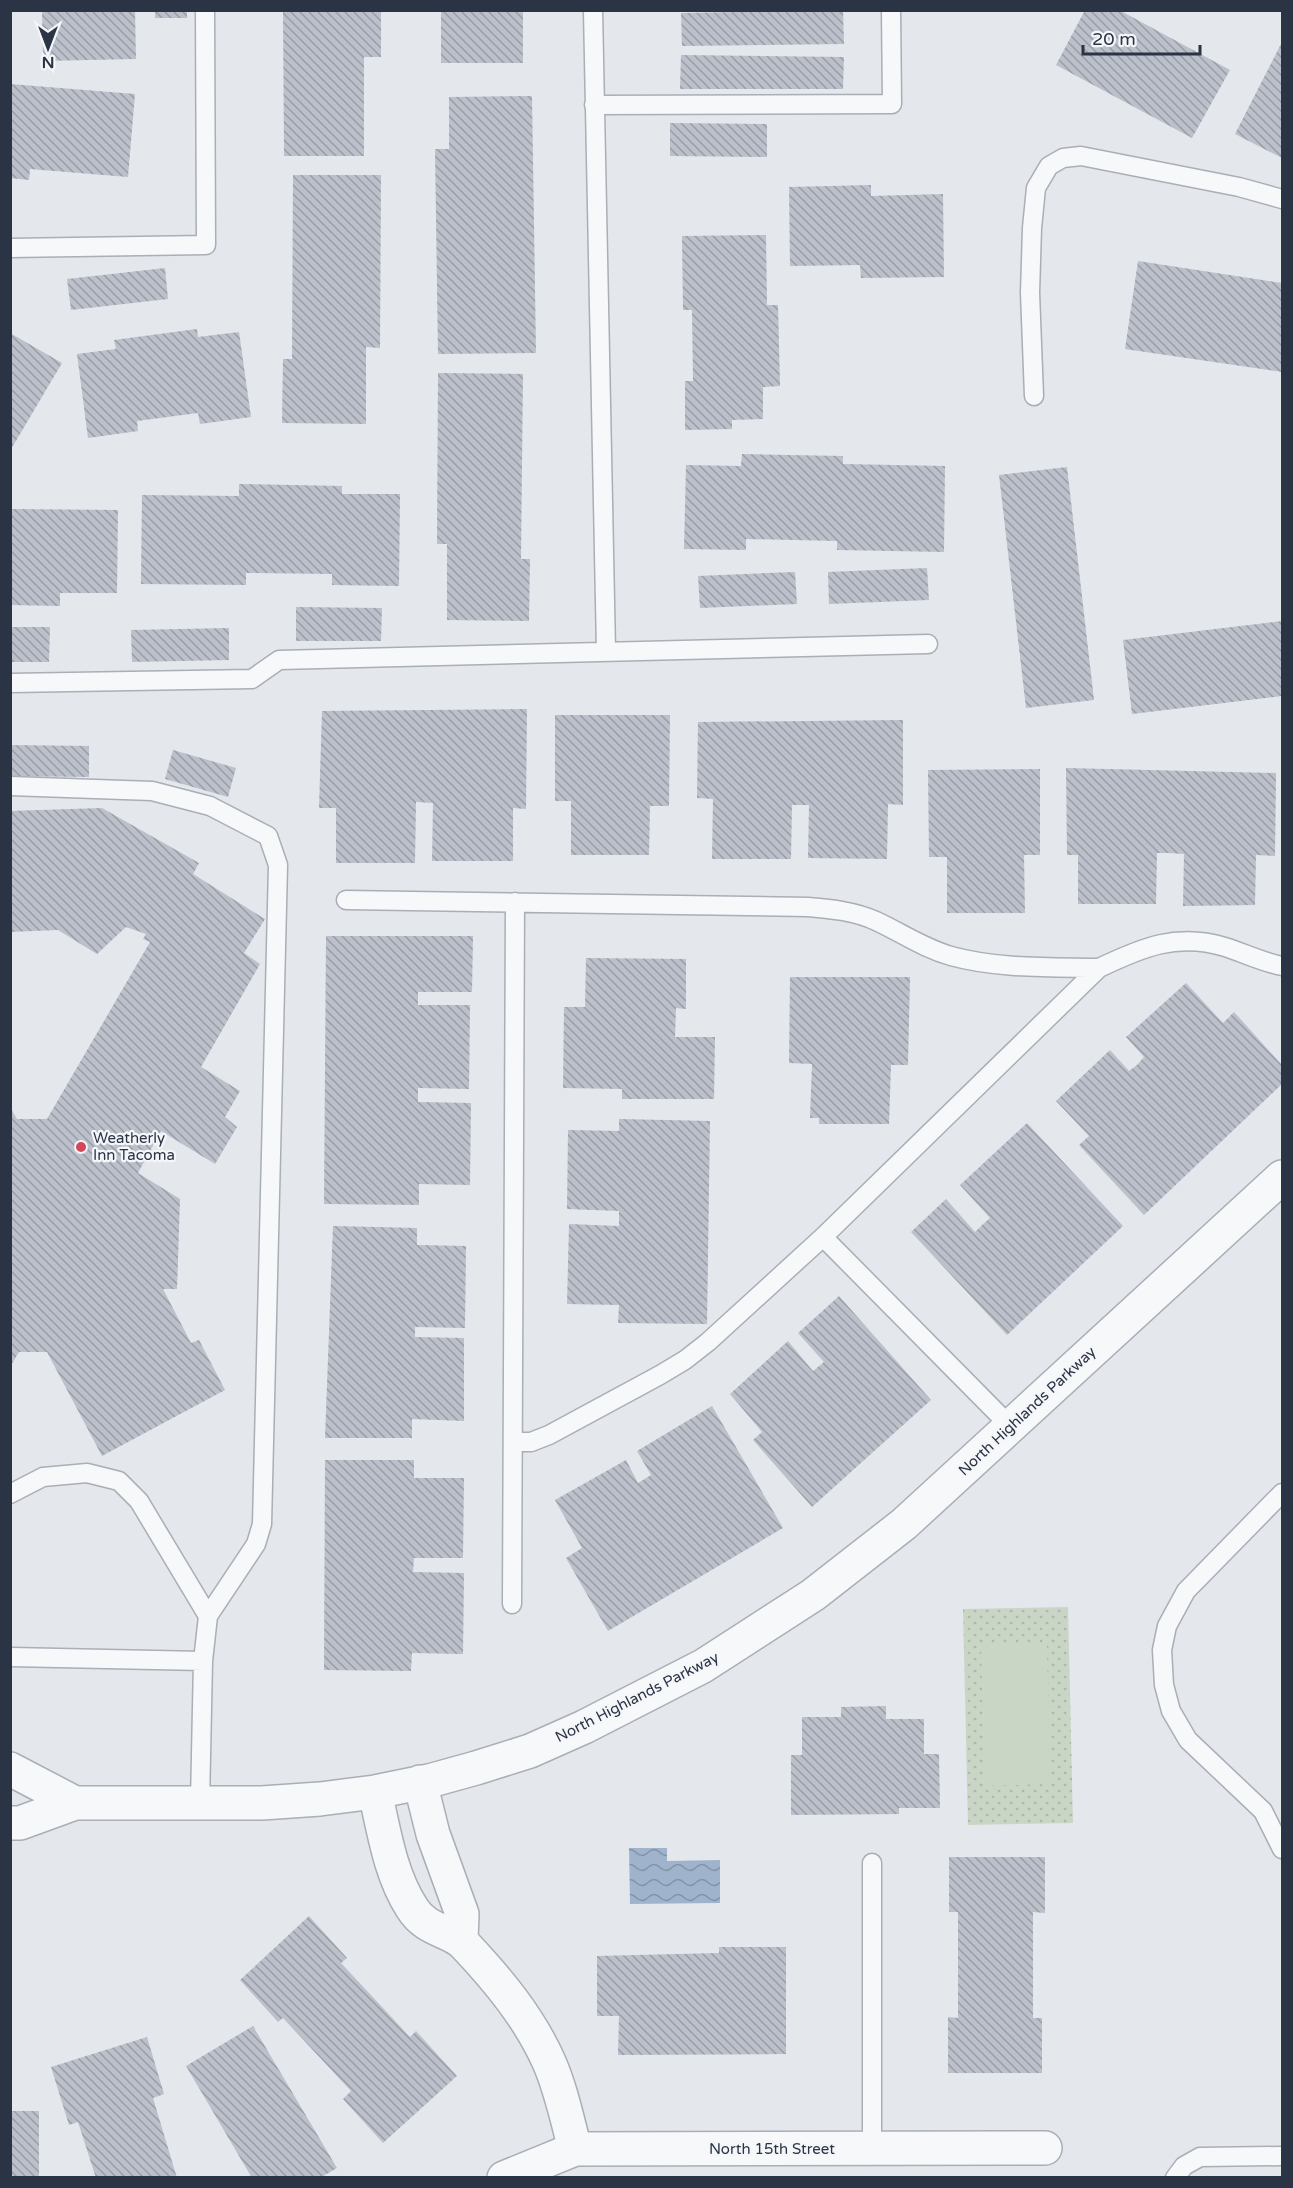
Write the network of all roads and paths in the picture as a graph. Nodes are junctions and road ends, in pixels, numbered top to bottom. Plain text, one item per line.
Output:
1 (205, 10) edge
2 (593, 10) edge
3 (891, 10) edge
4 (594, 105) junction
5 (1282, 199) edge
6 (10, 248) edge
7 (1034, 396) dead end
8 (928, 644) dead end
9 (606, 651) junction
10 (10, 683) edge
11 (10, 786) edge
12 (346, 900) dead end
13 (515, 902) junction
14 (1282, 966) edge
15 (1099, 968) junction
16 (1277, 1189) edge
17 (823, 1237) junction
18 (1010, 1426) junction
19 (513, 1442) junction
20 (1282, 1493) edge
21 (10, 1494) edge
22 (512, 1604) dead end
23 (208, 1616) junction
24 (10, 1657) edge
25 (203, 1661) junction
26 (10, 1768) edge
27 (420, 1782) junction
28 (375, 1792) junction
29 (75, 1803) junction
30 (200, 1803) junction
31 (10, 1823) edge
32 (1282, 1849) edge
33 (872, 1863) dead end
34 (461, 1941) junction
35 (1045, 2148) dead end
36 (575, 2149) junction
37 (872, 2149) junction
38 (1282, 2156) edge
39 (504, 2178) edge
40 (1175, 2178) edge

1 - 6 lane
2 - 4 lane
3 - 4 lane
4 - 9 lane
5 - 7 lane
8 - 9 lane
9 - 10 lane
11 - 23 lane
12 - 13 lane
13 - 15 lane
13 - 19 lane
14 - 15 lane
15 - 17 lane
16 - 18 street, North Highlands Parkway
17 - 18 lane
17 - 19 lane
18 - 27 street, North Highlands Parkway
19 - 22 lane
20 - 32 lane
21 - 23 lane
23 - 25 lane
24 - 25 lane
25 - 30 lane
26 - 29 street, North Highlands Parkway
27 - 28 street, North Highlands Parkway
27 - 34 street
28 - 30 street, North Highlands Parkway
28 - 34 street
29 - 30 street, North Highlands Parkway
29 - 31 street, North Highlands Parkway
33 - 37 lane
34 - 36 street
35 - 37 street, North 15th Street
36 - 37 street, North 15th Street
36 - 39 street, North 15th Street
38 - 40 lane

